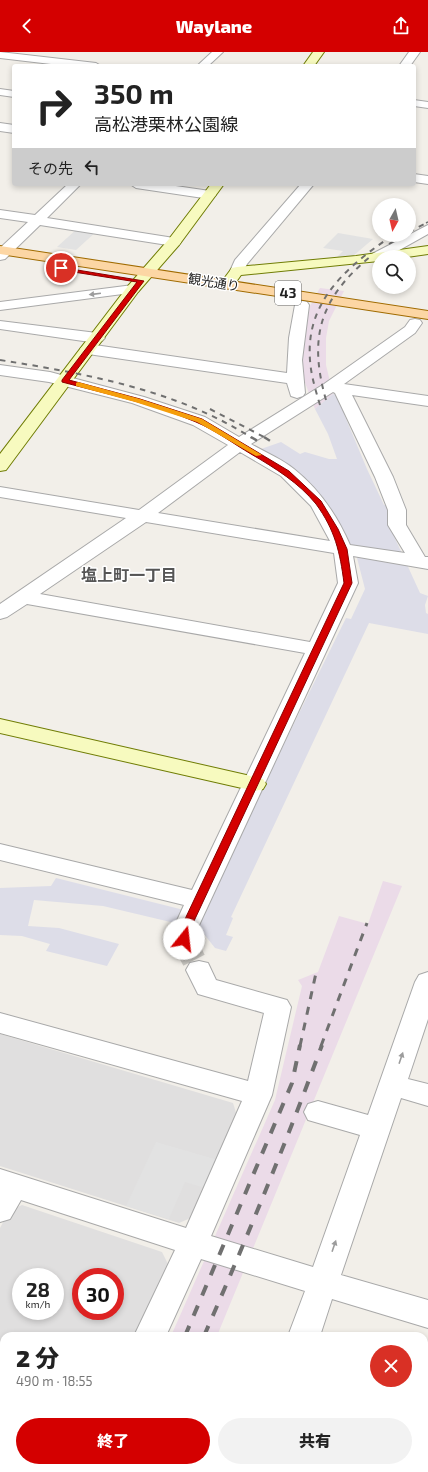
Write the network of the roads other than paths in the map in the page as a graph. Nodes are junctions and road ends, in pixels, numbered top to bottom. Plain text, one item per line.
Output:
1 (218, 52) edge
2 (319, 52) edge
3 (415, 52) edge
4 (0, 55) edge
5 (17, 59) edge
6 (73, 64) edge
7 (204, 64) edge
8 (310, 64) edge
9 (406, 64) edge
10 (0, 92) edge
11 (12, 94) edge
12 (416, 104) edge
13 (428, 105) edge
14 (0, 127) edge
15 (12, 129) edge
16 (416, 178) edge
17 (428, 180) edge
18 (73, 186) edge
19 (167, 186) edge
20 (306, 186) edge
21 (214, 189) edge
22 (0, 214) edge
23 (36, 220) junction
24 (428, 229) edge
25 (174, 242) junction
26 (390, 250) edge
27 (428, 250) edge
28 (416, 252) edge
29 (1, 254) edge
30 (372, 258) edge
31 (237, 271) junction
32 (141, 280) junction
33 (227, 284) junction
34 (302, 305) junction
35 (0, 306) edge
36 (424, 321) edge
37 (0, 325) edge
38 (93, 343) junction
39 (0, 370) edge
40 (294, 379) junction
41 (65, 381) junction
42 (335, 388) junction
43 (428, 401) edge
44 (300, 406) junction
45 (240, 444) junction
46 (0, 466) edge
47 (0, 492) edge
48 (142, 516) junction
49 (343, 549) junction
50 (423, 563) edge
51 (22, 597) junction
52 (0, 614) edge
53 (318, 649) junction
54 (0, 726) edge
55 (255, 784) junction
56 (0, 852) edge
57 (198, 900) junction
58 (184, 939) tunnel mouth
59 (199, 970) tunnel mouth
60 (428, 982) edge
61 (0, 1023) edge
62 (391, 1086) junction
63 (258, 1095) junction
64 (428, 1095) edge
65 (318, 1112) dead end
66 (375, 1128) junction
67 (7, 1183) edge
68 (0, 1210) edge
69 (193, 1243) junction
70 (322, 1282) junction
71 (428, 1314) edge
72 (152, 1332) edge
73 (305, 1332) edge

1 - 7 street
2 - 8 main road
3 - 9 street
4 - 5 street
5 - 6 street
10 - 11 street
12 - 13 street
14 - 15 street
16 - 17 street
18 - 23 street
19 - 21 street
20 - 31 street
21 - 25 main road
22 - 23 street
23 - 25 street
23 - 29 street
24 - 26 street
25 - 32 main road
27 - 28 main road
29 - 32 main road, 観光通り / 43
30 - 31 main road
31 - 33 main road
32 - 33 main road, 観光通り / 43
32 - 34 main road, 観光通り / 43
32 -> 35 street
32 - 38 main road
33 - 36 main road, 観光通り / 43
34 - 36 main road, 観光通り / 43
34 - 40 street
36 - 42 street
37 - 38 street
38 - 40 street
38 - 41 main road
39 - 41 street
40 - 44 street
41 - 45 street
41 - 46 main road
42 - 43 street
42 - 44 street
42 - 50 street
44 - 45 street
45 - 48 street
45 - 49 street
47 - 48 street
48 - 49 street
48 - 51 street
49 - 50 street
49 - 53 street
51 - 52 street
51 - 53 street
53 - 55 street
54 - 55 main road
55 - 57 street
56 - 57 street
57 - 58 street
59 - 63 street
62 -> 60 street
61 - 63 street
62 - 64 street
62 - 66 street
63 - 69 street
65 - 66 street
70 -> 66 street
67 - 68 street
67 - 69 street
69 - 70 street
69 - 72 street
70 - 71 street
70 - 73 street

